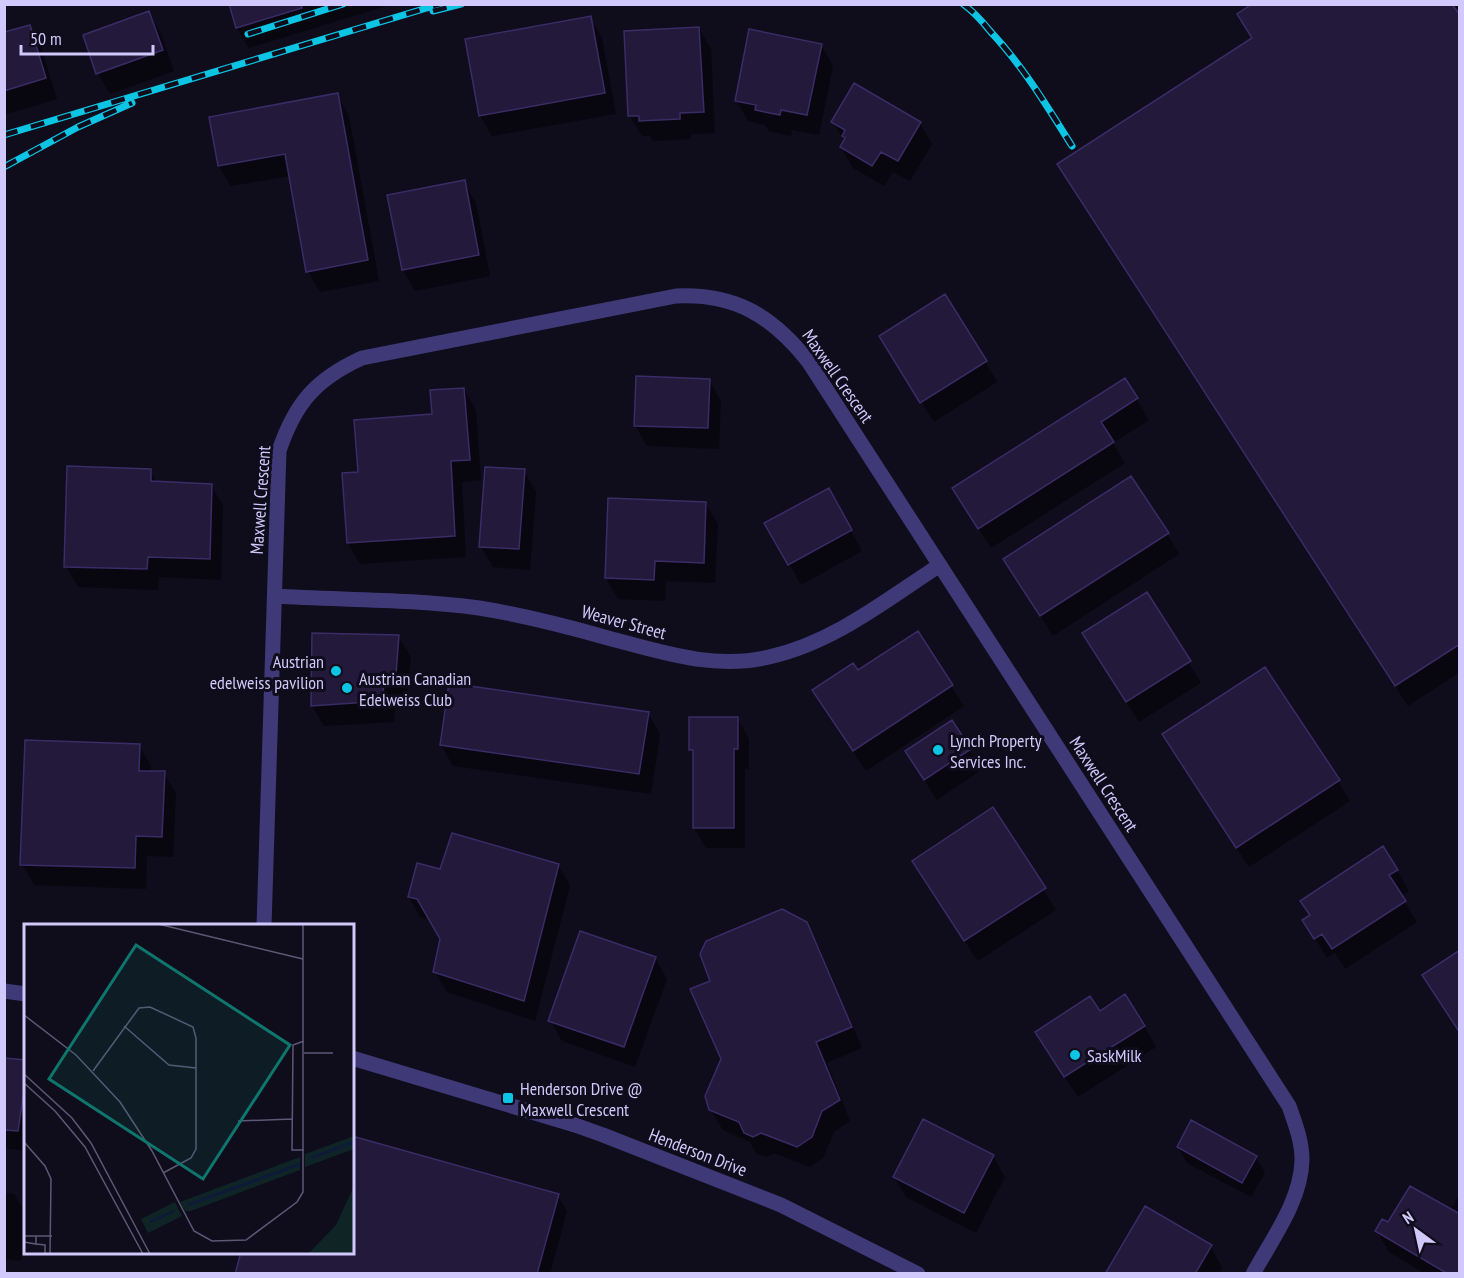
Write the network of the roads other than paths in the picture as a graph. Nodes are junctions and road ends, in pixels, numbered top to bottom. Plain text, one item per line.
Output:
1 (940, 566) junction
2 (275, 596) junction
3 (264, 924) edge
4 (4, 990) edge
5 (24, 994) edge
6 (354, 1059) edge
7 (918, 1274) edge
8 (1253, 1274) edge

1 - 2 street, Weaver Street
1 - 2 street, Maxwell Crescent
1 - 8 street, Maxwell Crescent
2 - 3 street, Maxwell Crescent
4 - 5 street
6 - 7 street, Henderson Drive

